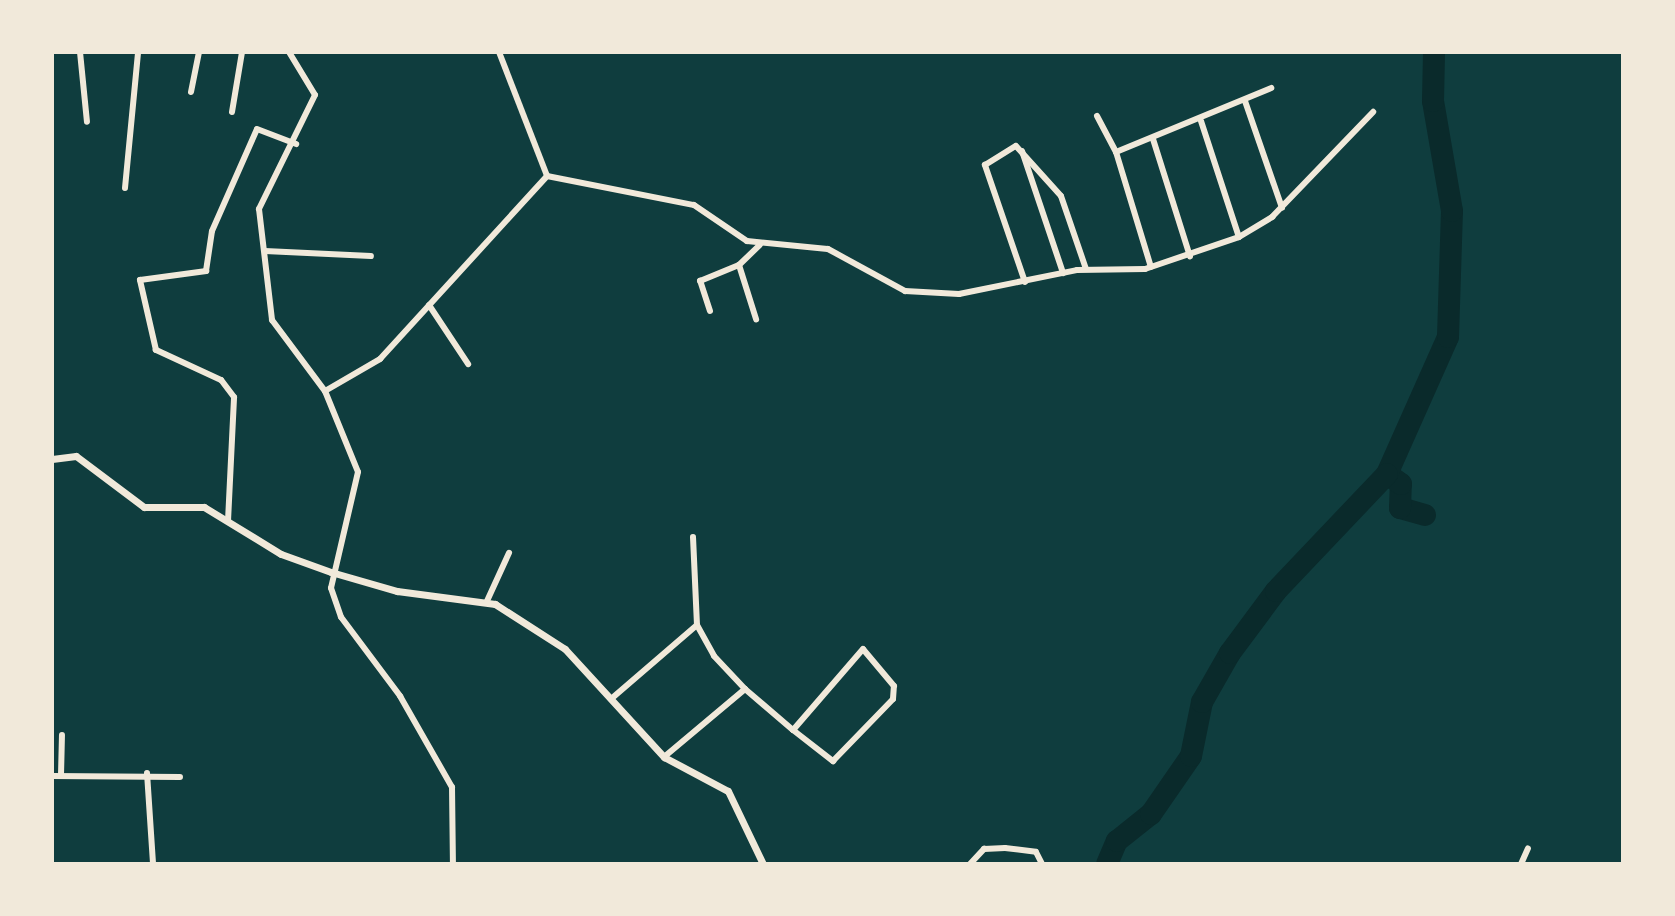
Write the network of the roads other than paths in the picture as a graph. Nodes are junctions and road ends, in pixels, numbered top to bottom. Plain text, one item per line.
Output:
1 (80, 52) edge
2 (138, 52) edge
3 (199, 52) edge
4 (242, 52) edge
5 (289, 52) edge
6 (499, 52) edge
7 (1271, 88) dead end
8 (191, 92) dead end
9 (1245, 101) junction
10 (232, 112) dead end
11 (1373, 112) dead end
12 (1097, 116) dead end
13 (1201, 121) junction
14 (87, 122) dead end
15 (1153, 139) junction
16 (296, 144) junction
17 (1021, 149) junction
18 (1116, 152) junction
19 (547, 176) junction
20 (125, 188) dead end
21 (1282, 208) junction
22 (1239, 237) junction
23 (760, 245) junction
24 (265, 251) junction
25 (371, 256) dead end
26 (1190, 256) junction
27 (739, 265) junction
28 (1151, 267) junction
29 (1086, 269) junction
30 (1063, 273) junction
31 (1025, 282) junction
32 (429, 305) junction
33 (710, 311) dead end
34 (756, 319) dead end
35 (468, 364) dead end
36 (325, 391) junction
37 (52, 459) edge
38 (228, 521) junction
39 (693, 537) dead end
40 (509, 553) dead end
41 (331, 572) junction
42 (487, 601) junction
43 (697, 625) junction
44 (745, 689) junction
45 (611, 699) junction
46 (793, 730) junction
47 (62, 735) dead end
48 (664, 757) junction
49 (147, 773) junction
50 (61, 775) junction
51 (52, 776) edge
52 (180, 777) dead end
53 (1528, 848) dead end
54 (153, 864) edge
55 (453, 864) edge
56 (763, 864) edge
57 (970, 864) edge
58 (1042, 864) edge
59 (1521, 864) edge

1 - 14 street
2 - 20 street
3 - 8 street
4 - 10 street
5 - 16 street
6 - 19 street
7 - 9 street
9 - 13 street
9 - 21 street
11 - 21 street
12 - 18 street
13 - 15 street
13 - 22 street
15 - 18 street
15 - 26 street
16 - 24 street
16 - 38 street
17 - 29 street
17 - 30 street
17 - 31 street
18 - 28 street
19 - 23 street
19 - 32 street
21 - 22 street
22 - 26 street
23 - 27 street
23 - 31 street
24 - 25 street
24 - 36 street
26 - 28 street
27 - 33 street
27 - 34 street
28 - 29 street
29 - 30 street
30 - 31 street
32 - 35 street
32 - 36 street
36 - 41 street
37 - 38 street
38 - 41 street
39 - 43 street
40 - 42 street
41 - 42 street
41 - 55 street
42 - 45 street
43 - 44 street
43 - 45 street
44 - 46 street
44 - 48 street
45 - 48 street
46 - 46 street
47 - 50 street
48 - 56 street
49 - 50 street
49 - 52 street
49 - 54 street
50 - 51 street
53 - 59 street
57 - 58 street

